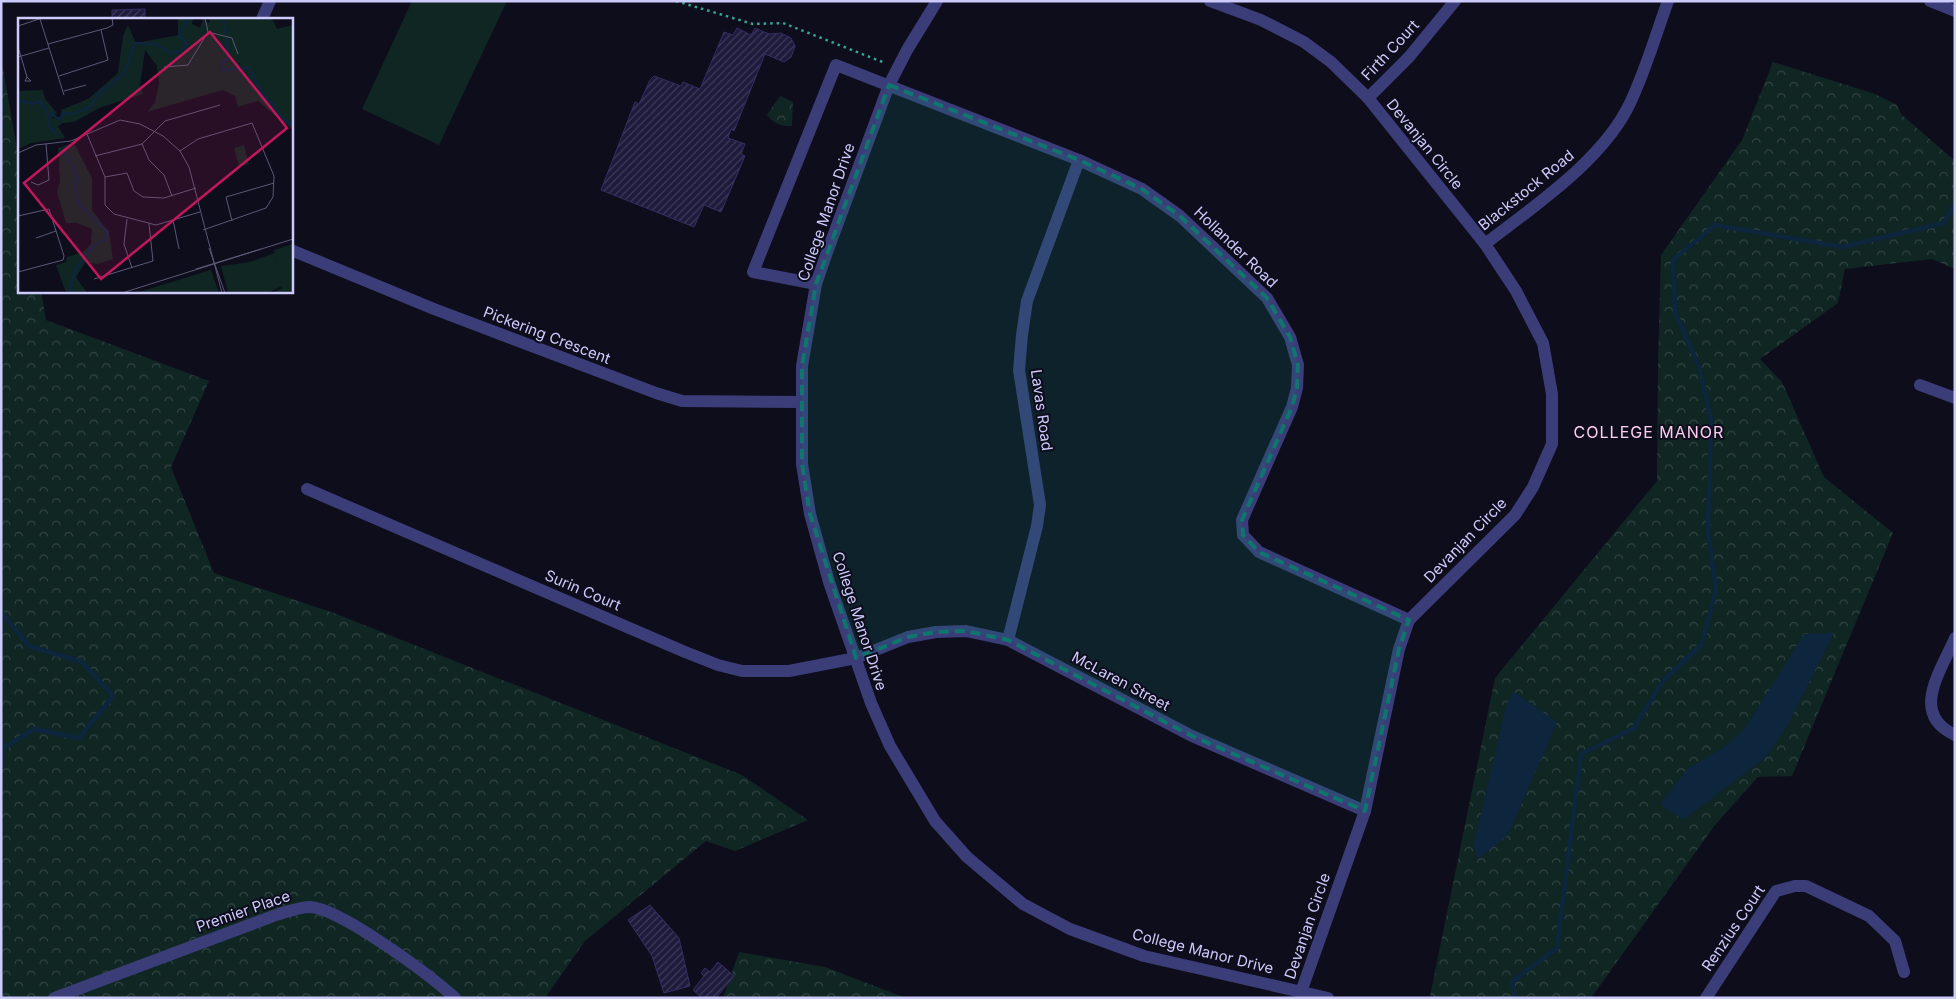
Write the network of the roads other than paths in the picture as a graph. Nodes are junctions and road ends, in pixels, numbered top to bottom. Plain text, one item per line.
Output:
1 (270, 1) edge
2 (937, 1) edge
3 (1210, 1) edge
4 (1455, 1) edge
5 (1668, 1) edge
6 (1930, 1) edge
7 (1955, 11) edge
8 (262, 18) edge
9 (889, 86) junction
10 (1368, 98) junction
11 (1079, 160) junction
12 (1485, 244) junction
13 (292, 250) edge
14 (816, 284) junction
15 (1920, 385) dead end
16 (1955, 398) edge
17 (802, 402) junction
18 (307, 488) dead end
19 (1409, 620) junction
20 (1955, 638) edge
21 (1008, 640) junction
22 (856, 658) junction
23 (1955, 735) edge
24 (1365, 811) junction
25 (1904, 972) dead end
26 (1301, 992) junction
27 (54, 998) edge
28 (455, 998) edge
29 (1328, 998) edge
30 (1706, 998) edge

1 - 8 street
2 - 9 street, College Manor Drive
3 - 10 street, Devanjan Circle
4 - 10 street, Firth Court
5 - 12 street, Blackstock Road
6 - 7 street
9 - 11 street, Hollander Road
9 - 14 street, College Manor Drive
9 - 14 street, Hollander Road
10 - 12 street, Devanjan Circle
11 - 19 street, Hollander Road
11 - 21 street, Lavas Road
12 - 19 street, Devanjan Circle
13 - 17 street, Pickering Crescent
14 - 17 street, College Manor Drive
15 - 16 street
17 - 22 street, College Manor Drive
18 - 22 street, Surin Court
19 - 24 street, Devanjan Circle
20 - 23 street
21 - 22 street, McLaren Street
21 - 24 street, McLaren Street
22 - 26 street, College Manor Drive
24 - 26 street, Devanjan Circle
25 - 30 street, Renzius Court
26 - 29 street, College Manor Drive
27 - 28 street, Premier Place

